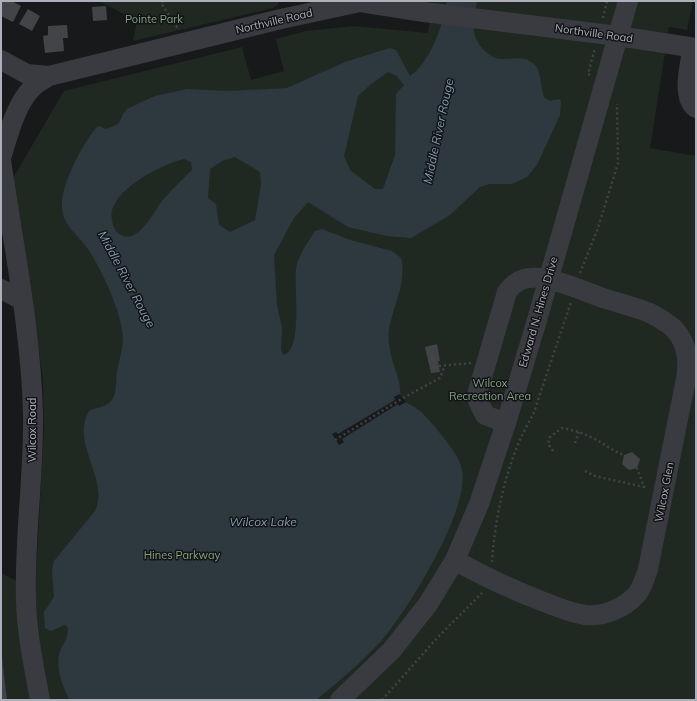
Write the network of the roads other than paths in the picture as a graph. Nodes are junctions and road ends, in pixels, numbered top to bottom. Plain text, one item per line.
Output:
1 (628, 1) edge
2 (363, 2) edge
3 (618, 36) junction
4 (694, 48) edge
5 (1, 60) edge
6 (49, 76) junction
7 (696, 108) edge
8 (5, 129) edge
9 (1, 159) edge
10 (548, 280) junction
11 (1, 289) edge
12 (22, 300) junction
13 (506, 423) junction
14 (455, 560) junction
15 (40, 700) edge
16 (340, 700) edge

1 - 3 street, Edward N. Hines Drive
2 - 3 street, Northville Road
2 - 6 street, Northville Road
3 - 4 street, Northville Road
3 - 10 street, Edward N. Hines Drive
4 - 7 street
5 - 6 street, Northville Road
6 - 8 street, Wilcox Road
8 - 9 street, Wilcox Road
9 - 12 street, Wilcox Road
10 - 13 street, Edward N. Hines Drive
10 - 13 street, Wilcox Glen
10 - 14 street, Wilcox Glen
11 - 12 street
12 - 15 street, Wilcox Road
13 - 14 street, Edward N. Hines Drive
14 - 16 street, Edward N. Hines Drive

